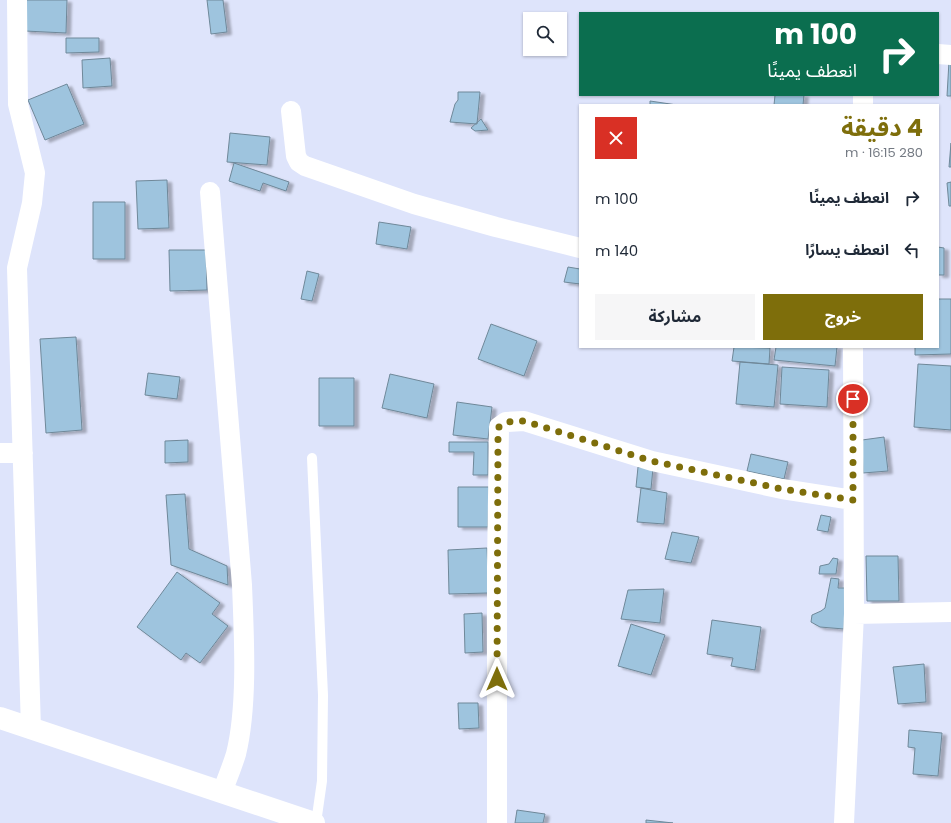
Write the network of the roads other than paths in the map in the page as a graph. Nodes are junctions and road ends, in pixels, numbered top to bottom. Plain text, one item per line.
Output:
1 (17, 0) edge
2 (939, 54) edge
3 (951, 55) edge
4 (291, 111) dead end
5 (210, 192) dead end
6 (579, 248) edge
7 (853, 348) edge
8 (0, 453) edge
9 (23, 453) junction
10 (312, 458) dead end
11 (853, 500) junction
12 (951, 612) edge
13 (854, 614) junction
14 (0, 718) edge
15 (31, 729) junction
16 (222, 792) junction
17 (315, 823) edge
18 (497, 823) edge
19 (844, 823) edge

1 - 9 street
2 - 3 street
4 - 6 street
5 - 16 street
7 - 11 street
8 - 9 street
9 - 15 street
10 - 17 lane
11 - 13 street
11 - 18 street
12 - 13 street
13 - 19 street
14 - 15 main road
15 - 16 main road
16 - 17 main road

